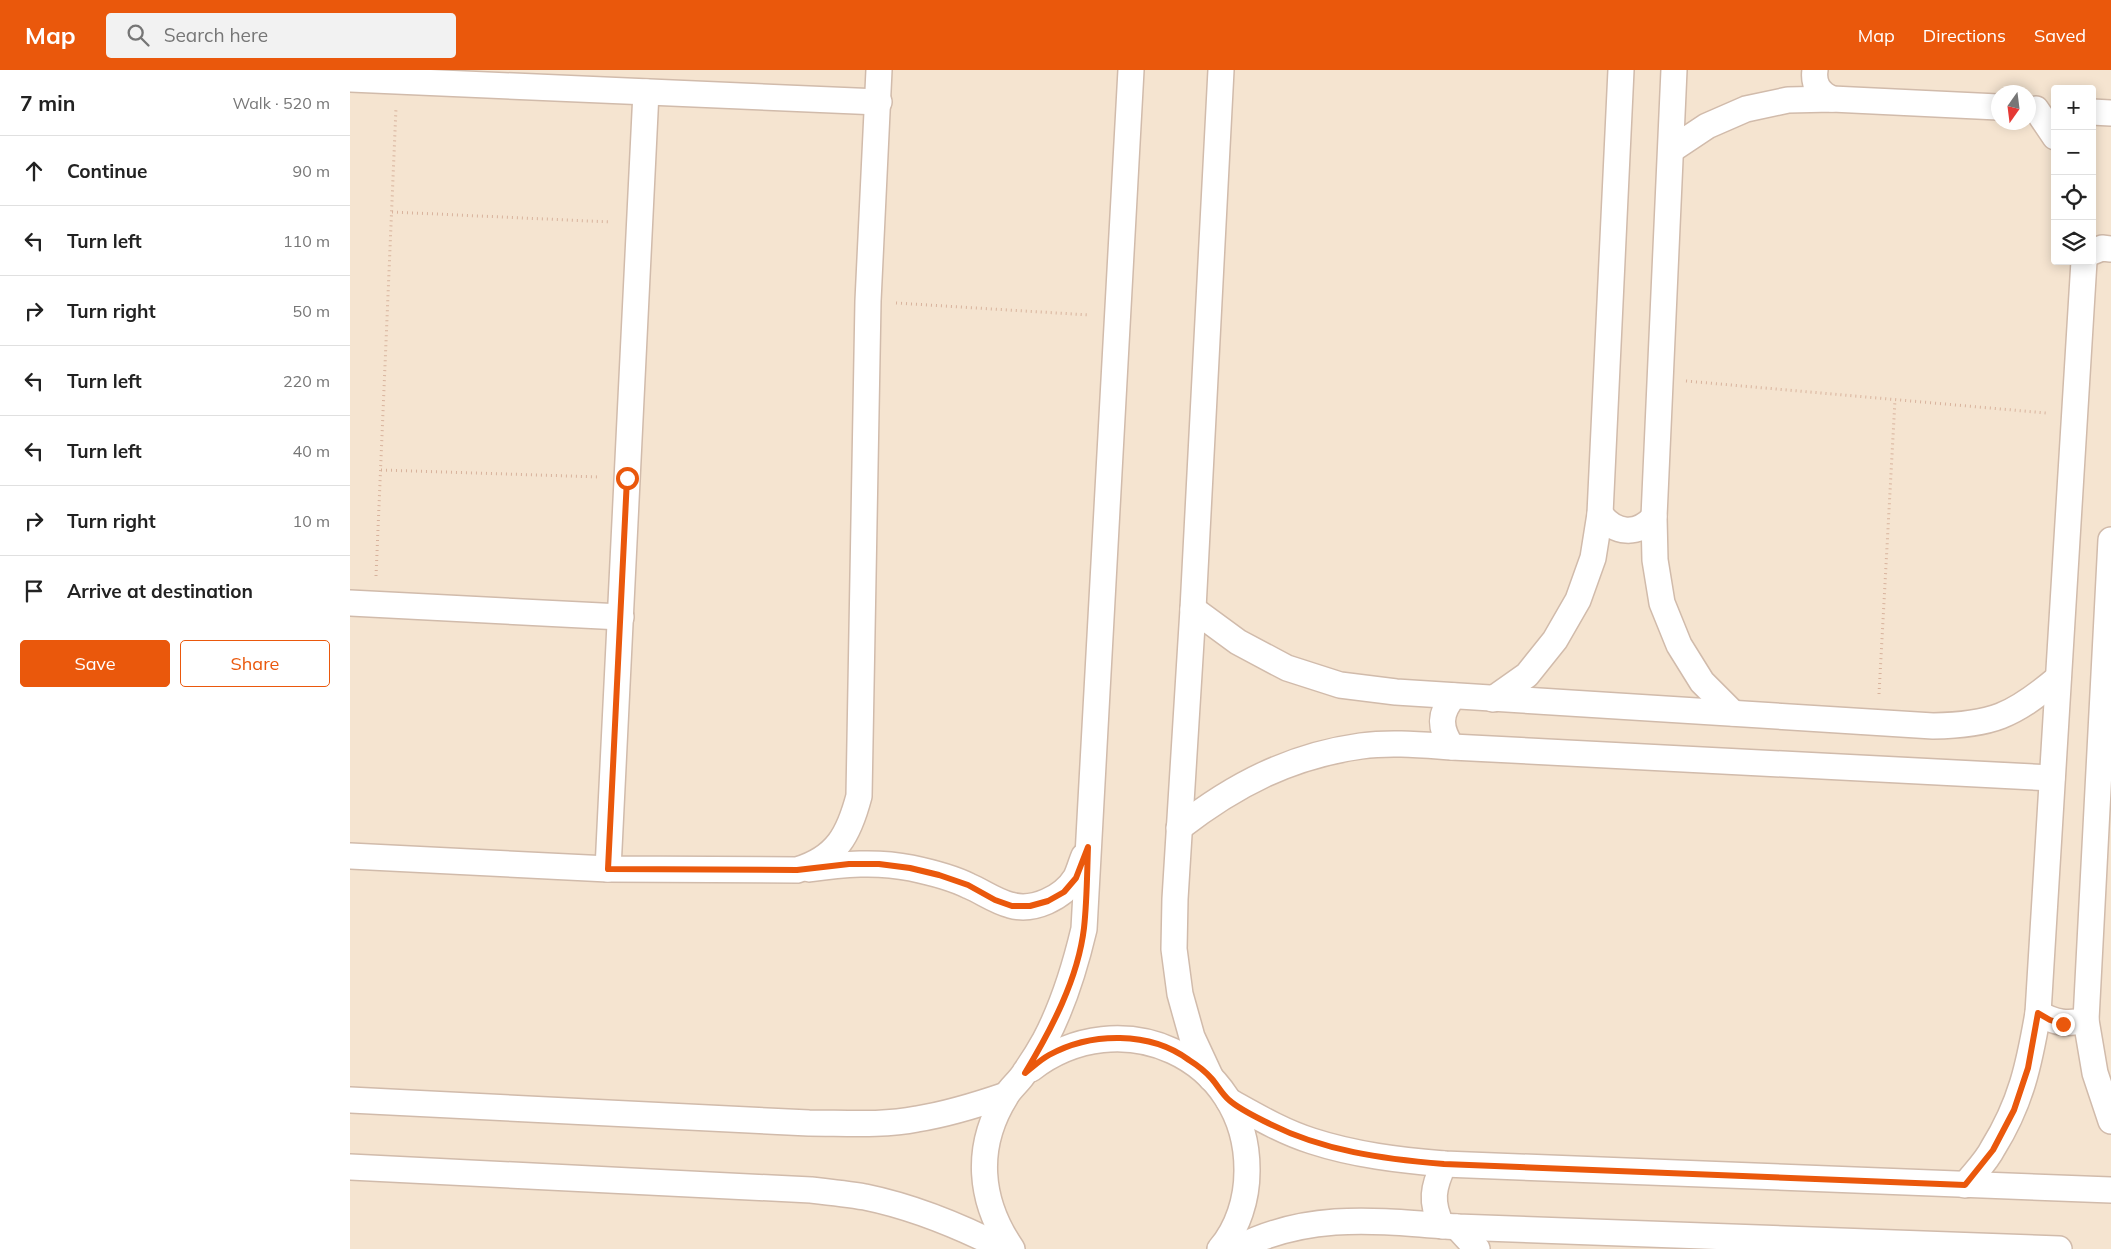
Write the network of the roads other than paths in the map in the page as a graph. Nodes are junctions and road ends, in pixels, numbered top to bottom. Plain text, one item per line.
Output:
1 (879, 70) edge
2 (1131, 70) edge
3 (1221, 70) edge
4 (1621, 70) edge
5 (1674, 70) edge
6 (1816, 70) edge
7 (350, 79) edge
8 (646, 92) junction
9 (1832, 99) junction
10 (879, 102) junction
11 (1991, 107) edge
12 (2040, 109) edge
13 (2096, 112) edge
14 (2111, 113) edge
15 (2052, 130) edge
16 (1671, 150) junction
17 (2111, 249) edge
18 (2096, 252) edge
19 (2087, 265) edge
20 (1600, 514) junction
21 (1654, 517) junction
22 (2111, 540) edge
23 (350, 603) edge
24 (1193, 609) junction
25 (621, 616) junction
26 (2058, 678) junction
27 (1454, 696) junction
28 (1493, 698) junction
29 (1733, 713) junction
30 (1452, 746) junction
31 (2052, 778) junction
32 (1179, 828) junction
33 (1088, 847) junction
34 (350, 856) edge
35 (608, 869) junction
36 (797, 870) junction
37 (2038, 1013) junction
38 (2086, 1020) junction
39 (1025, 1073) junction
40 (1211, 1078) junction
41 (1006, 1095) junction
42 (350, 1100) edge
43 (1229, 1101) junction
44 (2111, 1121) edge
45 (1444, 1164) junction
46 (350, 1167) edge
47 (1965, 1185) junction
48 (2111, 1190) edge
49 (1449, 1226) junction
50 (1708, 1242) edge
51 (1005, 1249) edge
52 (1012, 1249) edge
53 (1220, 1249) edge
54 (1236, 1249) edge
55 (1477, 1249) edge
56 (2059, 1249) edge

1 - 10 street
2 - 33 street
3 - 24 street
4 - 20 street
5 - 16 street
6 - 9 street
7 - 8 street
8 - 10 street
8 - 25 street
9 - 11 street
9 - 16 street
10 - 36 street
12 - 15 street
13 - 14 street
16 - 21 street
17 - 18 street
19 - 26 street
20 - 21 street
20 - 28 street
21 - 29 street
22 - 38 street
23 - 25 street
24 - 27 street
24 - 32 street
25 - 35 street
26 - 29 street
26 - 31 street
27 - 28 street
27 - 30 street
28 - 29 street
30 - 31 street
30 - 32 street
31 - 37 street
32 - 40 street
33 - 36 street
33 - 39 street
34 - 35 street
35 - 36 street
37 - 38 street
37 - 47 street
38 - 44 street
39 - 40 street
39 - 41 street
40 - 43 street
41 - 42 street
41 - 52 street
43 - 45 street
43 - 53 street
45 - 47 street
45 - 49 street
46 - 51 street
47 - 48 street
49 - 50 street
49 - 54 street
49 - 55 street
50 - 56 street

